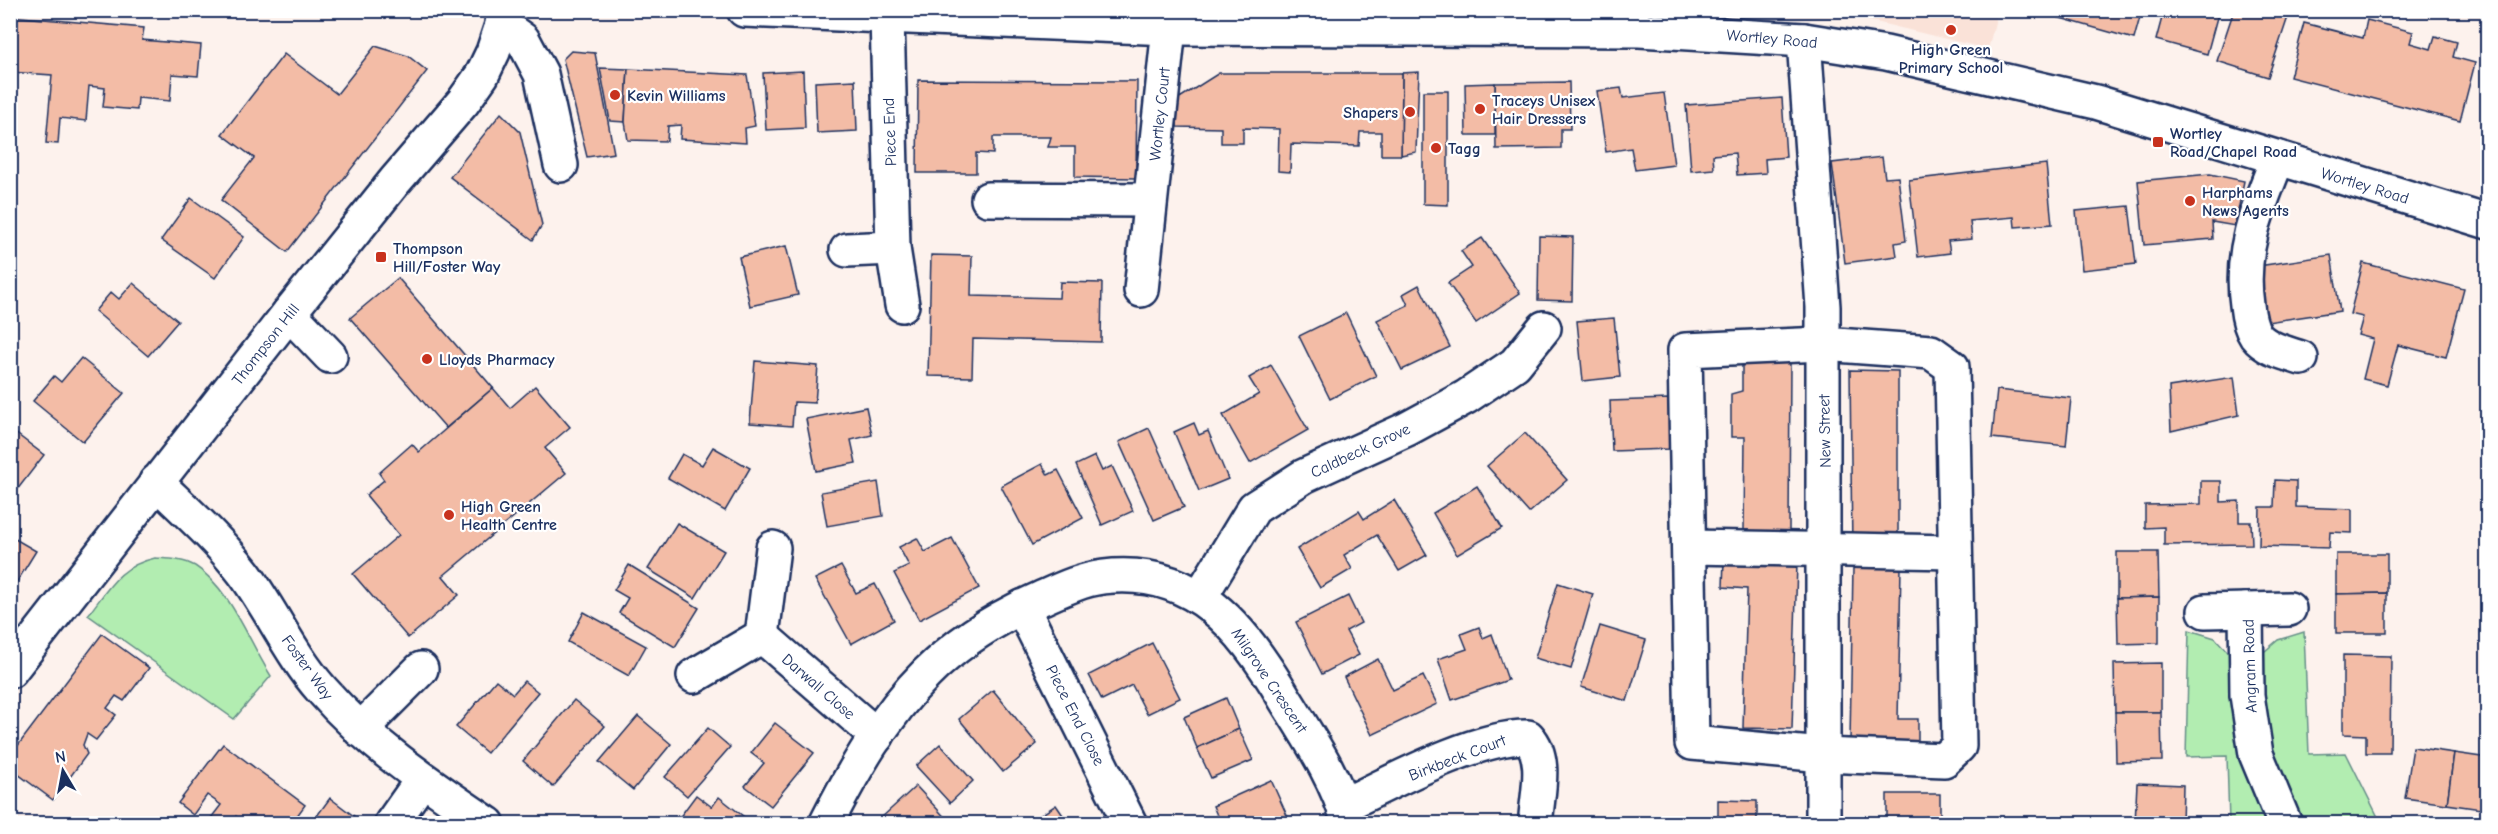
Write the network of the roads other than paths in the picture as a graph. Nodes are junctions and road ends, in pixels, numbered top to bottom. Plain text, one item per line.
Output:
1 (744, 10) edge
2 (887, 16) junction
3 (502, 18) edge
4 (1169, 28) junction
5 (1804, 40) junction
6 (2278, 158) junction
7 (561, 165) dead end
8 (988, 199) dead end
9 (1149, 200) junction
10 (2487, 222) edge
11 (893, 248) junction
12 (847, 250) dead end
13 (1141, 290) dead end
14 (902, 305) dead end
15 (289, 313) junction
16 (1544, 328) dead end
17 (1823, 344) junction
18 (330, 356) dead end
19 (2301, 358) dead end
20 (156, 482) junction
21 (1690, 547) junction
22 (773, 548) dead end
23 (1825, 551) junction
24 (1953, 552) junction
25 (1200, 597) junction
26 (1022, 607) junction
27 (2289, 609) dead end
28 (2246, 610) junction
29 (2205, 611) dead end
30 (762, 636) junction
31 (421, 669) dead end
32 (10, 671) edge
33 (694, 676) dead end
34 (360, 730) junction
35 (877, 736) junction
36 (1823, 755) junction
37 (422, 780) junction
38 (1346, 814) edge
39 (1536, 816) dead end
40 (391, 824) edge
41 (488, 824) edge
42 (826, 824) edge
43 (1130, 824) edge
44 (1823, 824) edge
45 (2285, 824) edge

1 - 2 street, Wortley Road
2 - 4 street, Wortley Road
2 - 11 street, Piece End
3 - 7 street
3 - 15 street, Thompson Hill
4 - 5 street, Wortley Road
4 - 9 street, Wortley Court
5 - 6 street, Wortley Road
5 - 17 street, New Street
6 - 10 street, Wortley Road
6 - 19 street
8 - 9 street
9 - 13 street, Wortley Court
11 - 12 street
11 - 14 street, Piece End
15 - 18 street
15 - 20 street, Thompson Hill
16 - 25 street, Caldbeck Grove
17 - 21 street
17 - 23 street, New Street
17 - 24 street
20 - 32 street, Thompson Hill
20 - 34 street, Foster Way
21 - 23 street
21 - 36 street
22 - 30 street
23 - 24 street
23 - 36 street, New Street
24 - 36 street
25 - 26 street, Milgrove Crescent
25 - 38 street, Milgrove Crescent
26 - 35 street, Milgrove Crescent
26 - 43 street, Piece End Close
27 - 28 street, Angram Road
28 - 29 street, Angram Road
28 - 45 street, Angram Road
30 - 33 street
30 - 35 street, Darwall Close
31 - 34 street
34 - 37 street, Foster Way
35 - 42 street, Milgrove Crescent
36 - 44 street, New Street
37 - 40 street
37 - 41 street, Foster Way
38 - 39 street, Birkbeck Court

